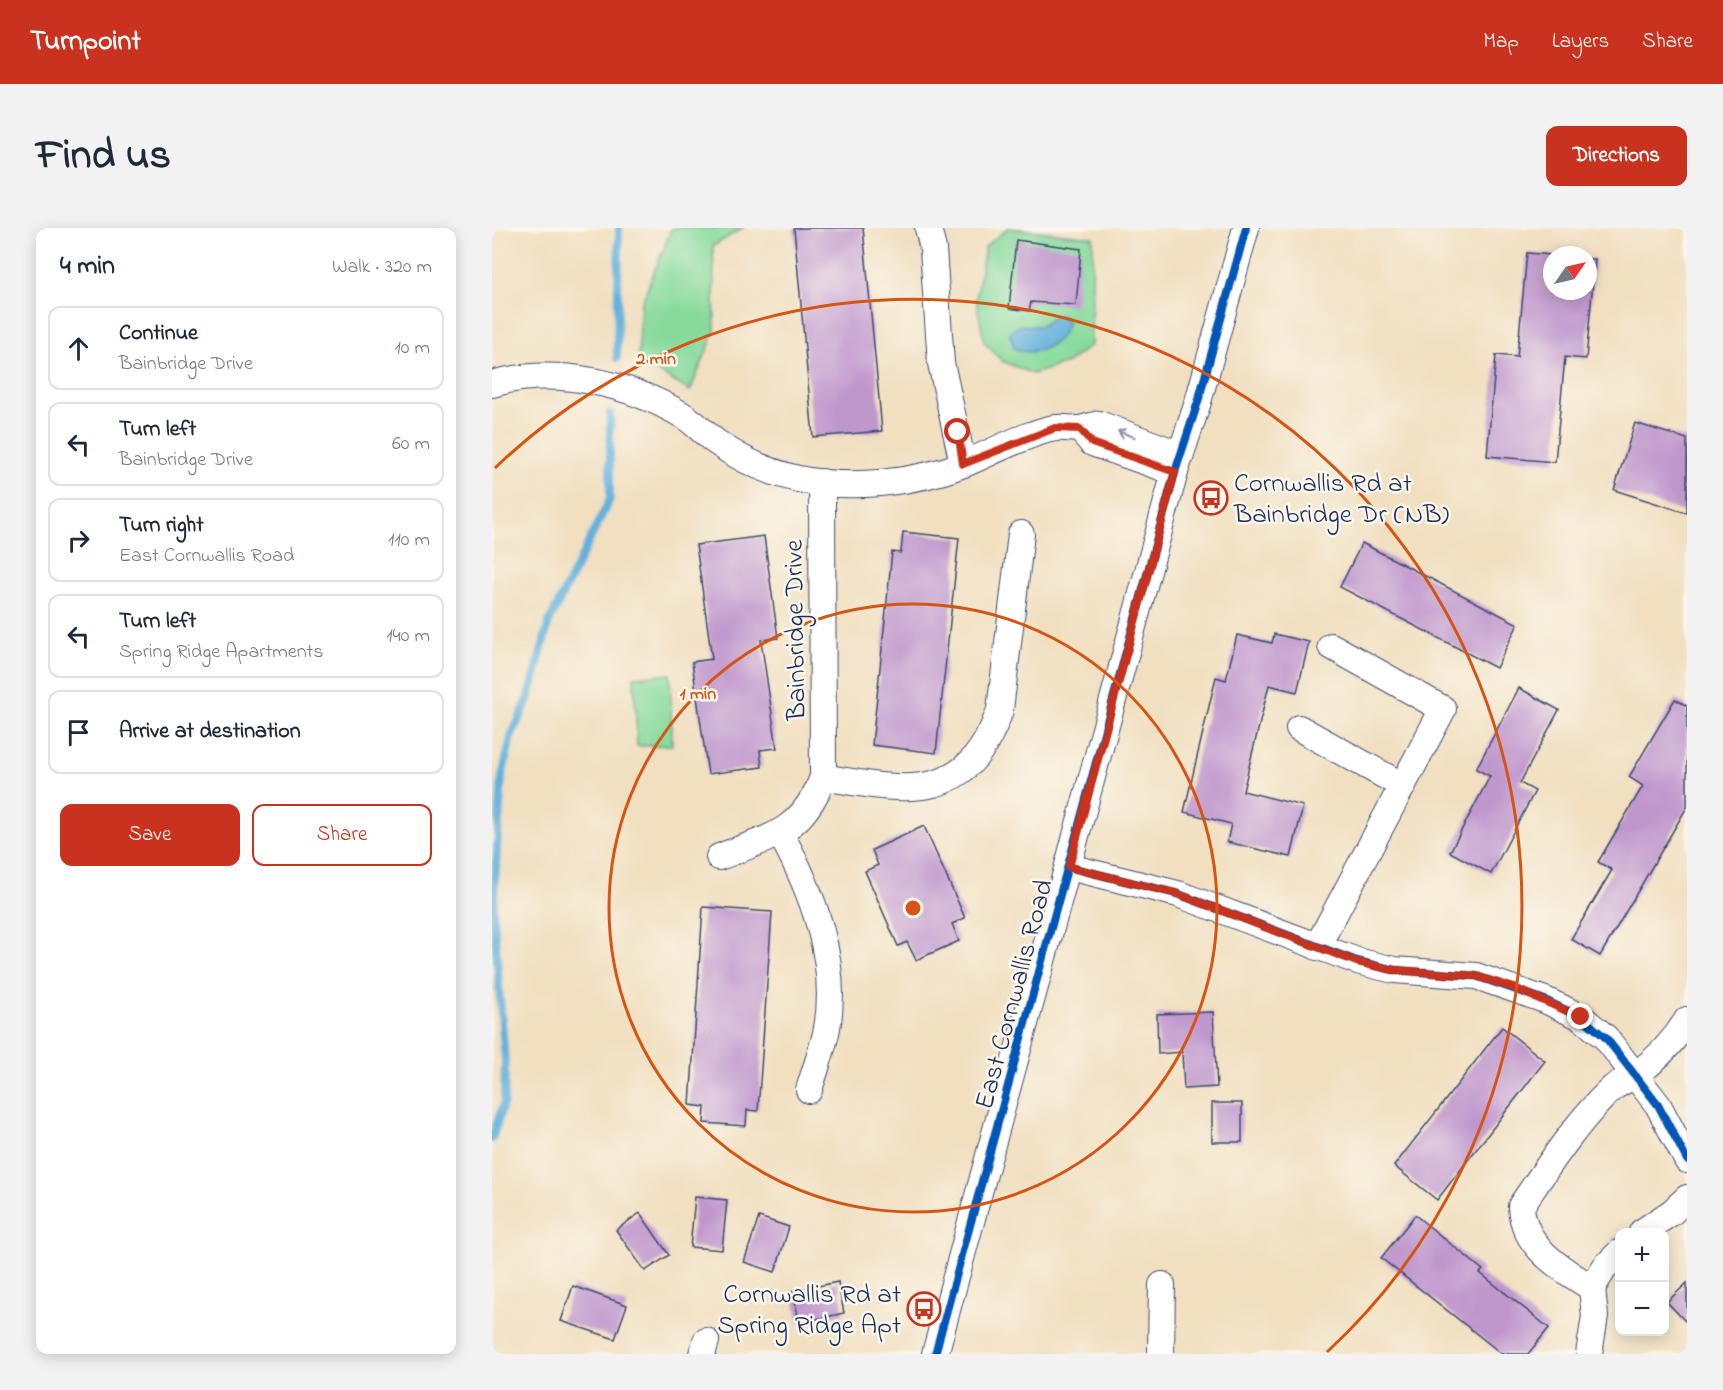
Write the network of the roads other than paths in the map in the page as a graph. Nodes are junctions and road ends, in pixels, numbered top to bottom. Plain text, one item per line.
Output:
1 (928, 228) edge
2 (1246, 228) edge
3 (492, 384) edge
4 (963, 464) junction
5 (1178, 464) junction
6 (822, 482) junction
7 (1021, 534) dead end
8 (1331, 646) dead end
9 (1299, 728) dead end
10 (823, 777) junction
11 (1402, 786) junction
12 (780, 833) junction
13 (719, 857) dead end
14 (1069, 867) junction
15 (1317, 947) junction
16 (1687, 1020) edge
17 (1636, 1075) junction
18 (809, 1090) dead end
19 (1687, 1160) edge
20 (1687, 1198) edge
21 (1648, 1228) edge
22 (1615, 1257) edge
23 (1162, 1285) dead end
24 (1592, 1288) junction
25 (938, 1353) edge
26 (1161, 1354) edge
27 (1589, 1354) edge

1 - 4 street
2 - 5 street, East Cornwallis Road
3 - 6 street
4 - 5 street
4 - 6 street
5 - 14 street, East Cornwallis Road
6 - 10 street, Bainbridge Drive
7 - 10 street
8 - 11 street
9 - 11 street
10 - 12 street, Bainbridge Drive
11 - 15 street
12 - 13 street, Bainbridge Drive
12 - 18 street
14 - 15 street
14 - 25 street, East Cornwallis Road
15 - 17 street
16 - 17 street
17 - 19 street
17 - 24 street
20 - 21 street
22 - 24 street
23 - 26 street
24 - 27 street

